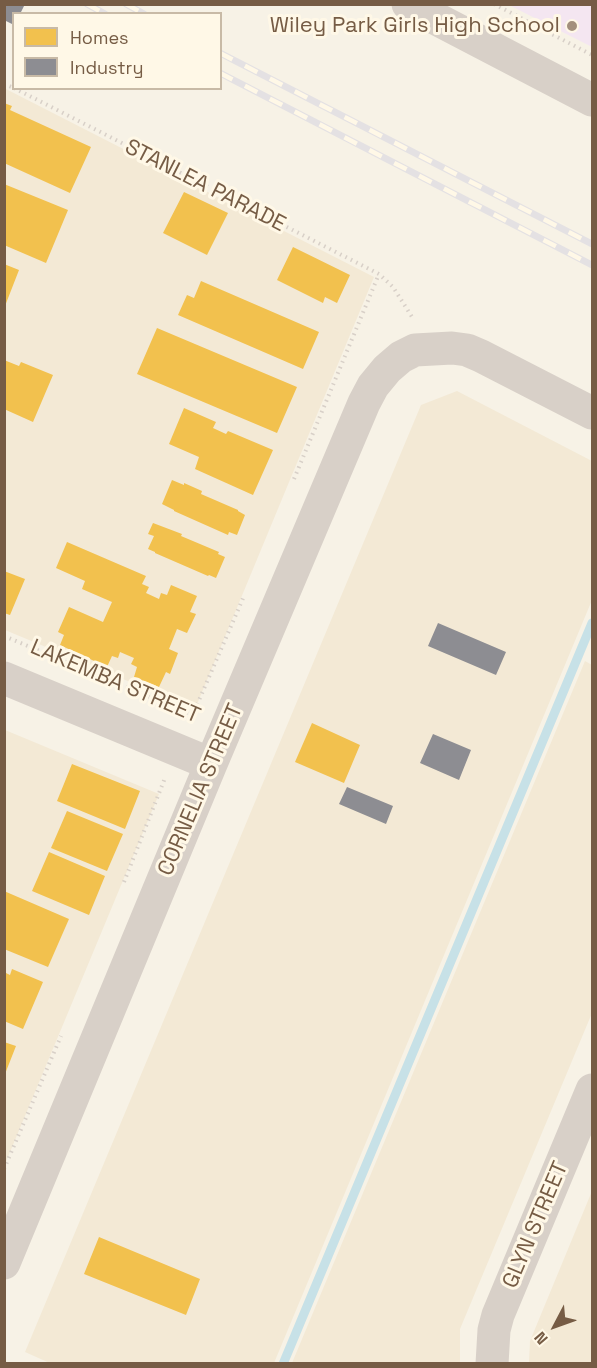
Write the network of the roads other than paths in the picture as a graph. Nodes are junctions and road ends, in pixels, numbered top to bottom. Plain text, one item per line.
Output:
1 (408, 4) edge
2 (592, 100) edge
3 (592, 413) edge
4 (4, 678) edge
5 (211, 764) junction
6 (592, 1090) edge
7 (4, 1263) edge
8 (492, 1364) edge

1 - 2 street
3 - 5 street, CORNELIA STREET
4 - 5 street, LAKEMBA STREET
5 - 7 street, CORNELIA STREET
6 - 8 street, GLYN STREET

